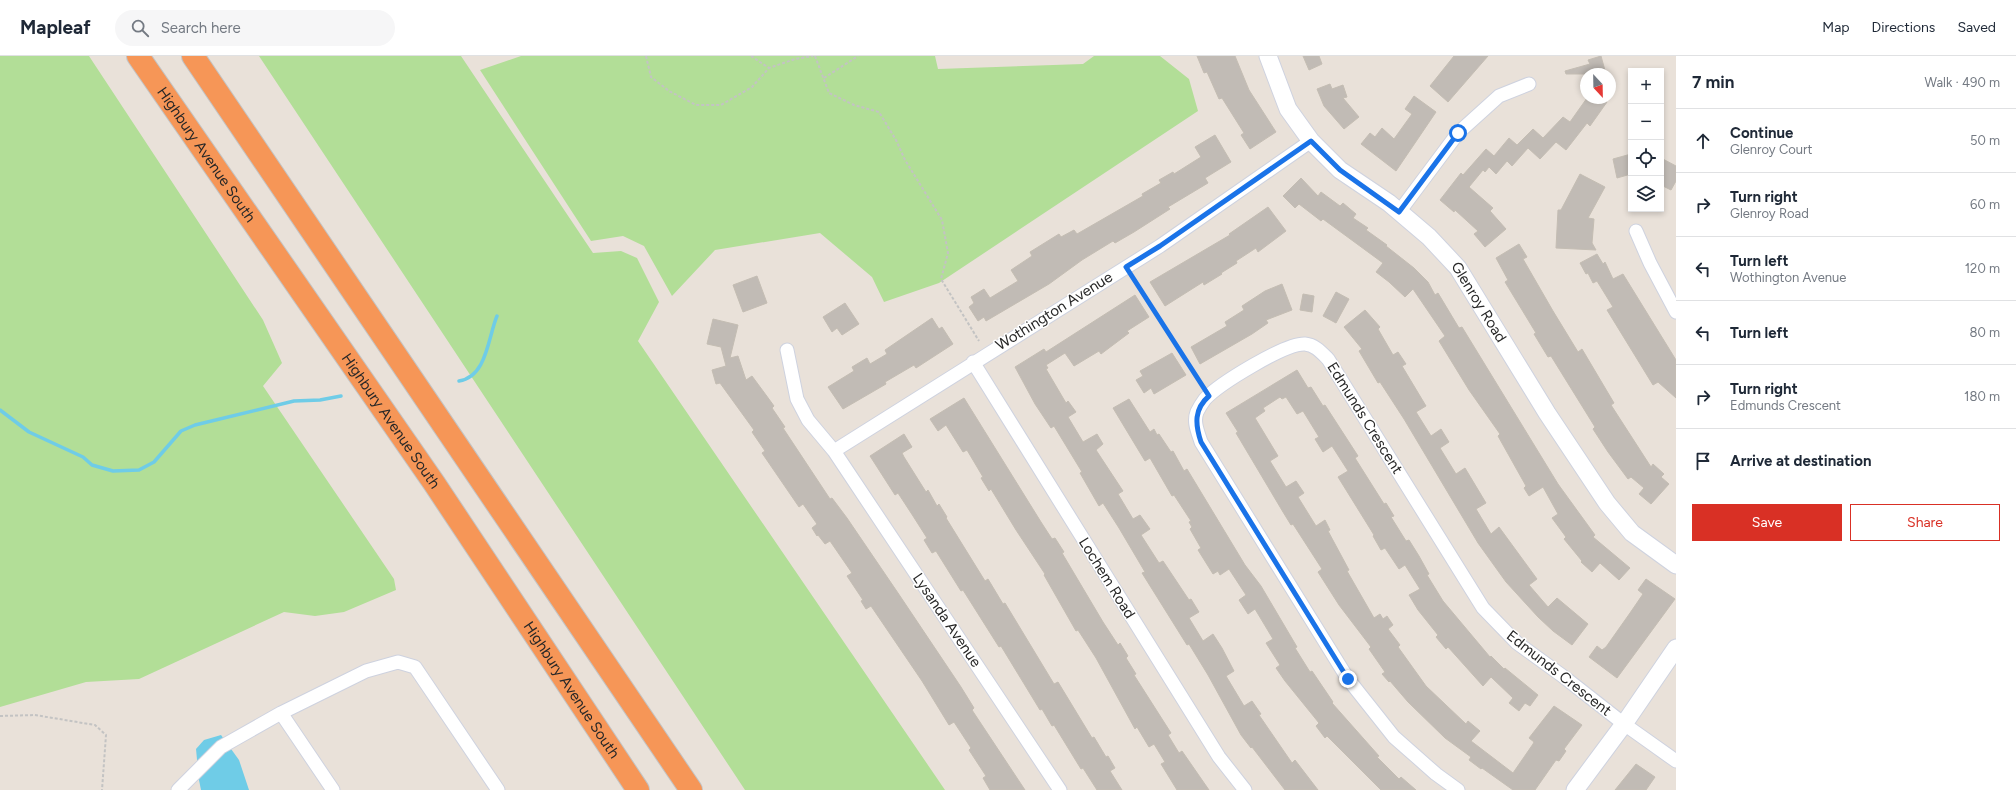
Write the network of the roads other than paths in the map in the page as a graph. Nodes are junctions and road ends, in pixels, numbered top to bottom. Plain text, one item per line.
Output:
1 (138, 56) edge
2 (192, 56) edge
3 (1268, 56) edge
4 (1529, 84) dead end
5 (1311, 141) junction
6 (1399, 212) junction
7 (1636, 231) dead end
8 (1676, 312) edge
9 (787, 350) dead end
10 (973, 362) junction
11 (834, 451) junction
12 (1676, 565) edge
13 (1676, 648) edge
14 (281, 714) junction
15 (1624, 724) junction
16 (1676, 761) edge
17 (178, 790) edge
18 (333, 790) edge
19 (498, 790) edge
20 (638, 790) edge
21 (691, 790) edge
22 (1060, 790) edge
23 (1246, 790) edge
24 (1458, 790) edge
25 (1575, 790) edge

1 - 20 highway, Highbury Avenue South
2 - 21 highway
3 - 5 street, Glenroy Road
4 - 6 street
5 - 6 street, Glenroy Road
5 - 10 street, Wothington Avenue
6 - 12 street, Glenroy Road
7 - 8 street
9 - 11 street, Lysanda Avenue
10 - 11 street, Wothington Avenue
10 - 23 street, Lochem Road
11 - 22 street, Lysanda Avenue
13 - 15 street
14 - 17 street
14 - 18 street
14 - 19 street
15 - 16 street, Edmunds Crescent
15 - 24 street, Edmunds Crescent
15 - 25 street

